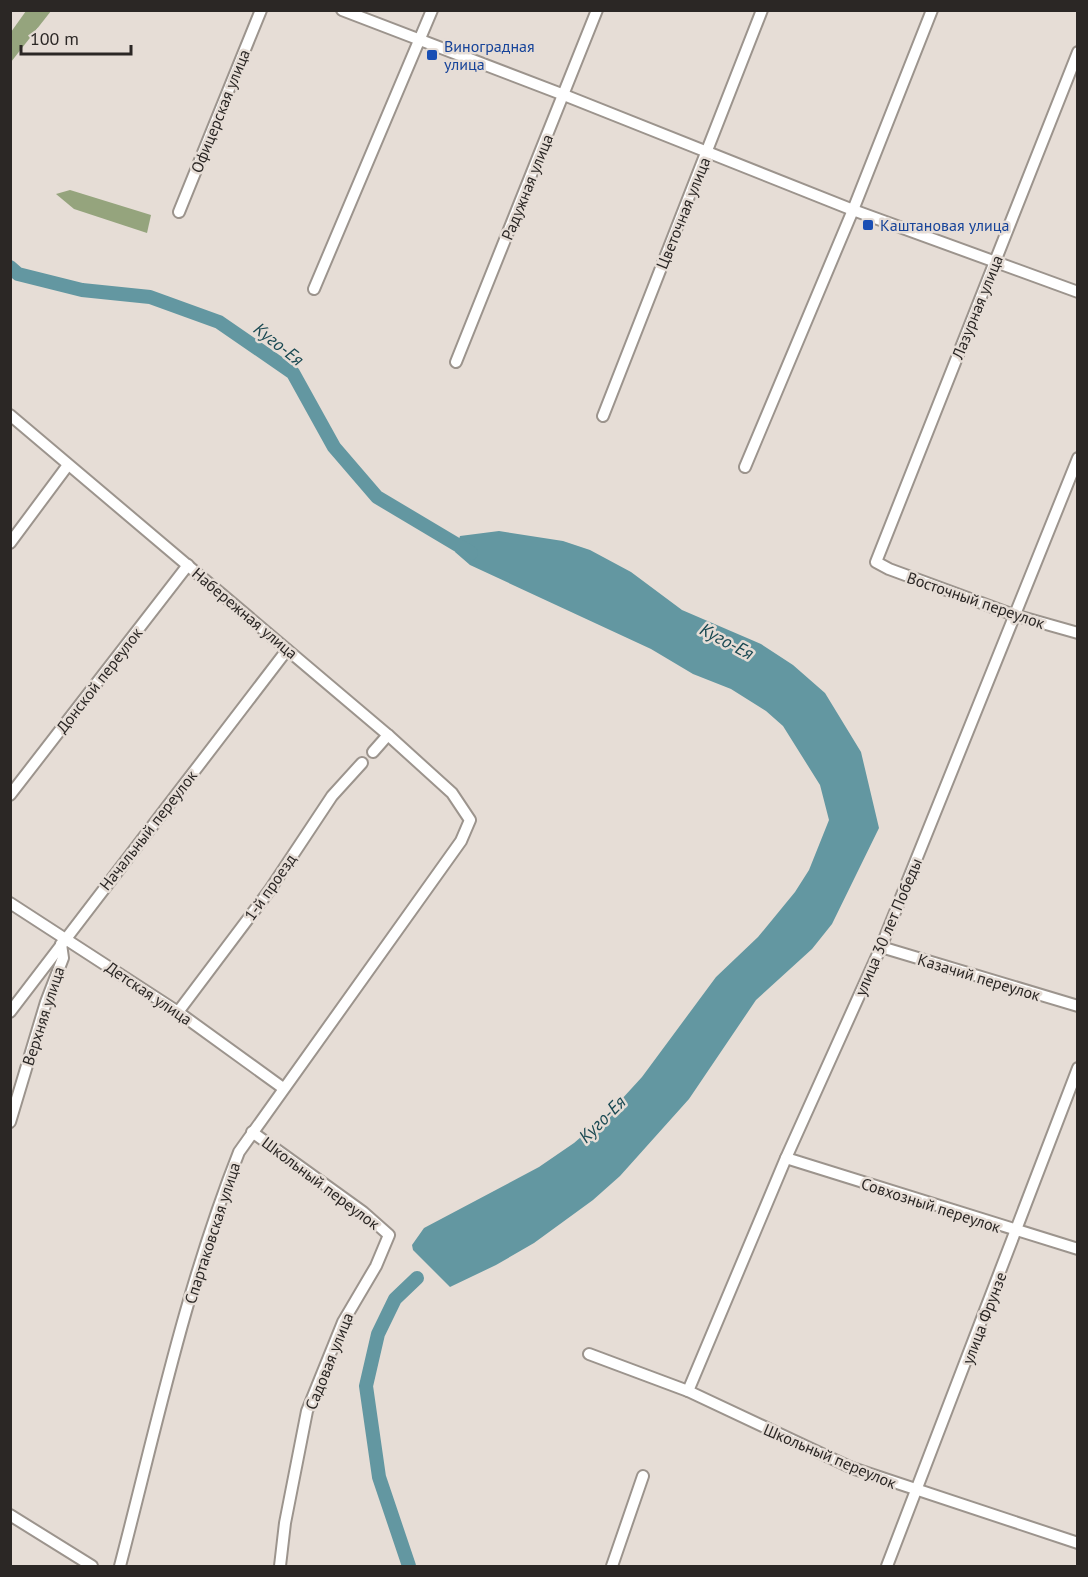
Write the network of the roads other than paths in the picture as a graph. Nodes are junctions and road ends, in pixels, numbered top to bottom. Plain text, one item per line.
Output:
1 (261, 10) edge
2 (342, 10) edge
3 (432, 10) edge
4 (597, 10) edge
5 (762, 10) edge
6 (932, 10) edge
7 (420, 40) junction
8 (1077, 52) edge
9 (564, 95) junction
10 (707, 153) junction
11 (853, 210) junction
12 (179, 212) dead end
13 (996, 262) junction
14 (314, 289) dead end
15 (1077, 292) edge
16 (456, 362) dead end
17 (10, 415) edge
18 (603, 416) dead end
19 (1077, 459) edge
20 (68, 465) junction
21 (745, 467) dead end
22 (10, 543) edge
23 (876, 562) joint
24 (188, 565) junction
25 (1014, 615) junction
26 (1077, 633) edge
27 (287, 650) junction
28 (388, 735) junction
29 (373, 752) dead end
30 (362, 764) dead end
31 (10, 795) edge
32 (470, 820) joint
33 (10, 903) edge
34 (63, 940) junction
35 (881, 947) junction
36 (1077, 1006) edge
37 (10, 1012) edge
38 (178, 1012) junction
39 (1077, 1068) edge
40 (283, 1088) junction
41 (10, 1122) edge
42 (252, 1132) junction
43 (786, 1158) junction
44 (1017, 1232) junction
45 (389, 1235) joint
46 (1077, 1249) edge
47 (589, 1354) dead end
48 (688, 1391) junction
49 (643, 1476) dead end
50 (917, 1492) junction
51 (10, 1515) edge
52 (1077, 1542) edge
53 (92, 1566) edge
54 (120, 1566) edge
55 (280, 1566) edge
56 (612, 1566) edge
57 (887, 1566) edge

1 - 12 street, Офицерская улица
2 - 7 street
3 - 7 street
4 - 9 street, Радужная улица
5 - 10 street, Цветочная улица
6 - 11 street
7 - 9 street
7 - 14 street
8 - 13 street, Лазурная улица
9 - 10 street
9 - 16 street, Радужная улица
10 - 11 street
10 - 18 street, Цветочная улица
11 - 13 street
11 - 21 street
13 - 15 street
13 - 23 street, Лазурная улица
17 - 20 street, Набережная улица
19 - 25 street, улица 30 лет Победы
20 - 22 street
20 - 24 street, Набережная улица
23 - 25 street, Восточный переулок
24 - 27 street, Набережная улица
24 - 31 street, Донской переулок
25 - 26 street, Восточный переулок
25 - 35 street, улица 30 лет Победы
27 - 28 street, Набережная улица
27 - 34 street, Начальный переулок
28 - 29 street
28 - 32 street, Набережная улица
30 - 38 street, 1-й проезд
32 - 40 street, Спартаковская улица
33 - 34 street, Детская улица
34 - 37 street, Начальный переулок
34 - 38 street, Детская улица
34 - 41 street, Верхняя улица
35 - 36 street, Казачий переулок
35 - 43 street, улица 30 лет Победы
38 - 40 street, Детская улица
39 - 44 street, улица Фрунзе
40 - 42 street, Спартаковская улица
42 - 45 street, Школьный переулок
42 - 54 street, Спартаковская улица
43 - 44 street, Совхозный переулок
43 - 48 street, улица 30 лет Победы
44 - 46 street, Совхозный переулок
44 - 50 street, улица Фрунзе
45 - 55 street, Садовая улица
47 - 48 street, Школьный переулок
48 - 50 street, Школьный переулок
49 - 56 street
50 - 52 street, Школьный переулок
50 - 57 street, улица Фрунзе
51 - 53 street

